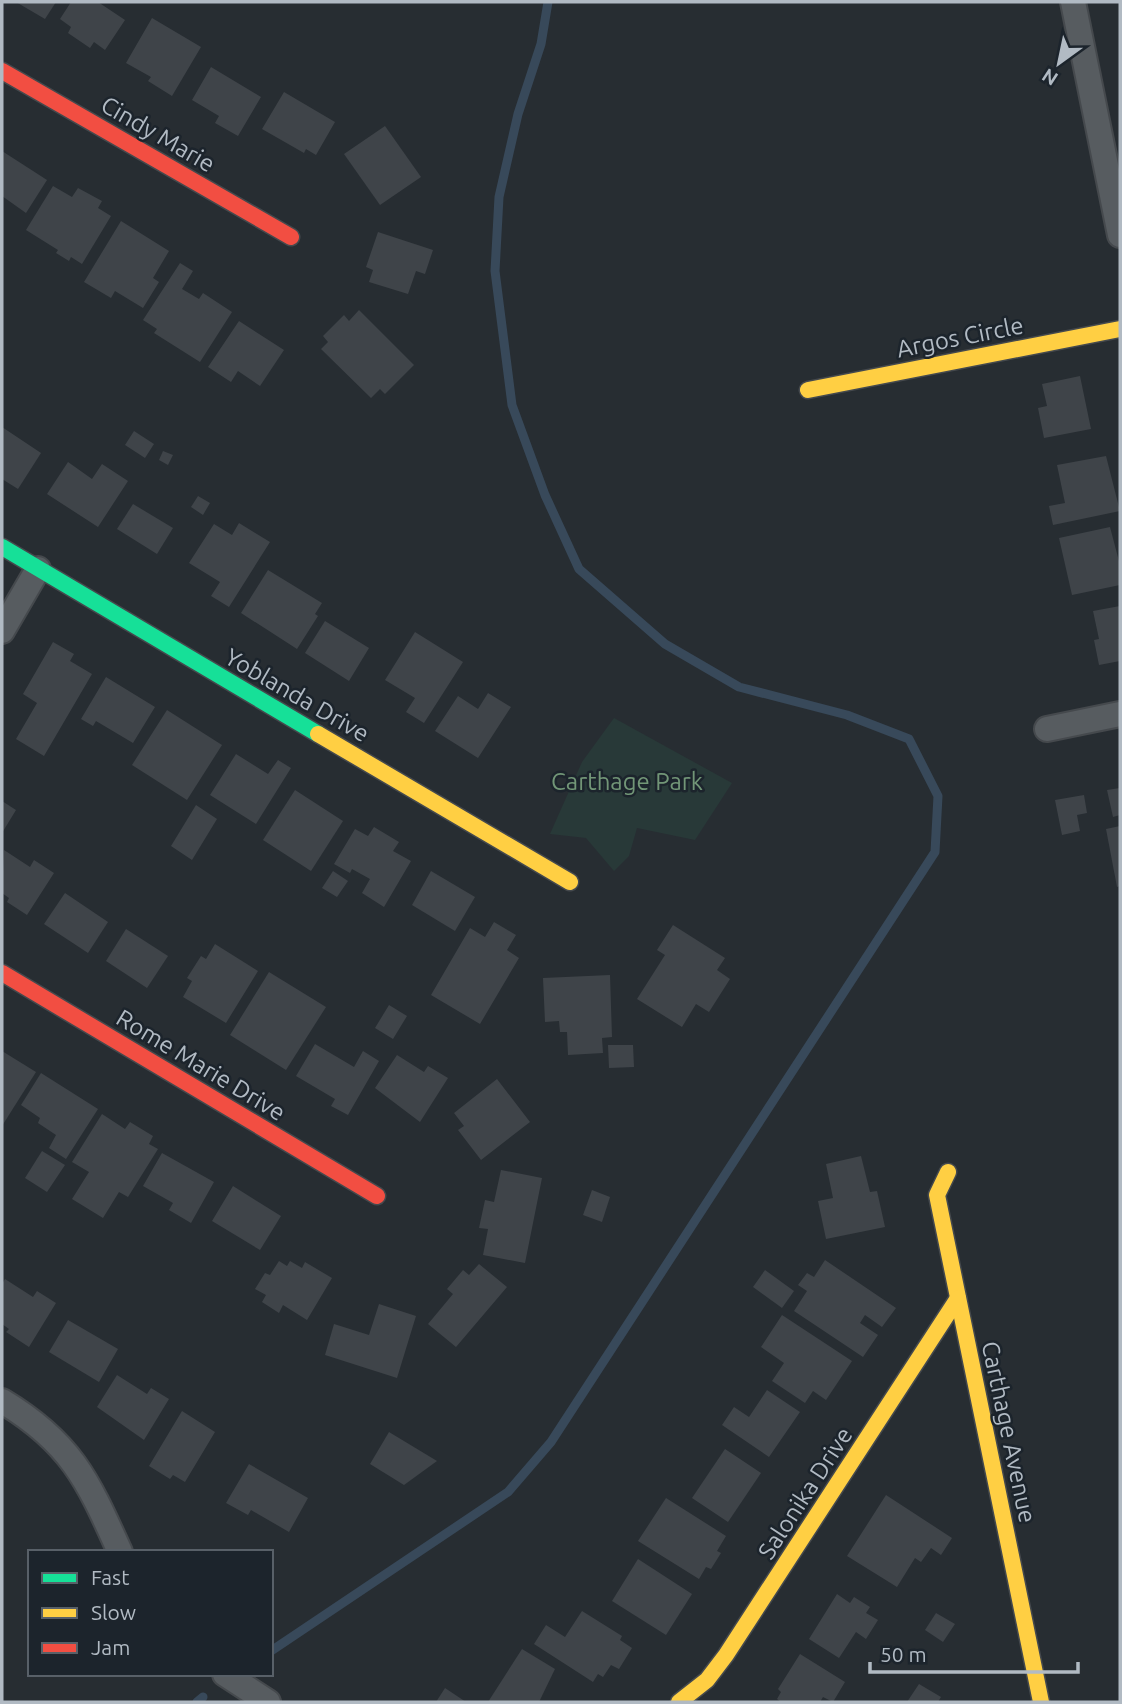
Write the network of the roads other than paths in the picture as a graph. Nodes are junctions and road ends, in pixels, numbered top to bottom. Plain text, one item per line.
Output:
1 (1073, 2) edge
2 (2, 71) edge
3 (1120, 236) edge
4 (291, 237) dead end
5 (1120, 329) edge
6 (808, 390) dead end
7 (2, 547) edge
8 (38, 569) junction
9 (2, 631) edge
10 (1120, 714) edge
11 (1047, 729) dead end
12 (570, 882) dead end
13 (2, 973) edge
14 (948, 1172) dead end
15 (377, 1196) dead end
16 (958, 1298) junction
17 (2, 1401) edge
18 (119, 1550) edge
19 (228, 1676) edge
20 (268, 1702) edge
21 (679, 1702) edge
22 (1041, 1702) edge

1 - 3 street
2 - 4 street, Cindy Marie
5 - 6 street, Argos Circle
7 - 8 street, Yoblanda Drive
8 - 9 street
8 - 12 street, Yoblanda Drive
10 - 11 street
13 - 15 street, Rome Marie Drive
14 - 16 street, Carthage Avenue
16 - 21 street, Salonika Drive
16 - 22 street, Carthage Avenue
17 - 18 street
19 - 20 street

